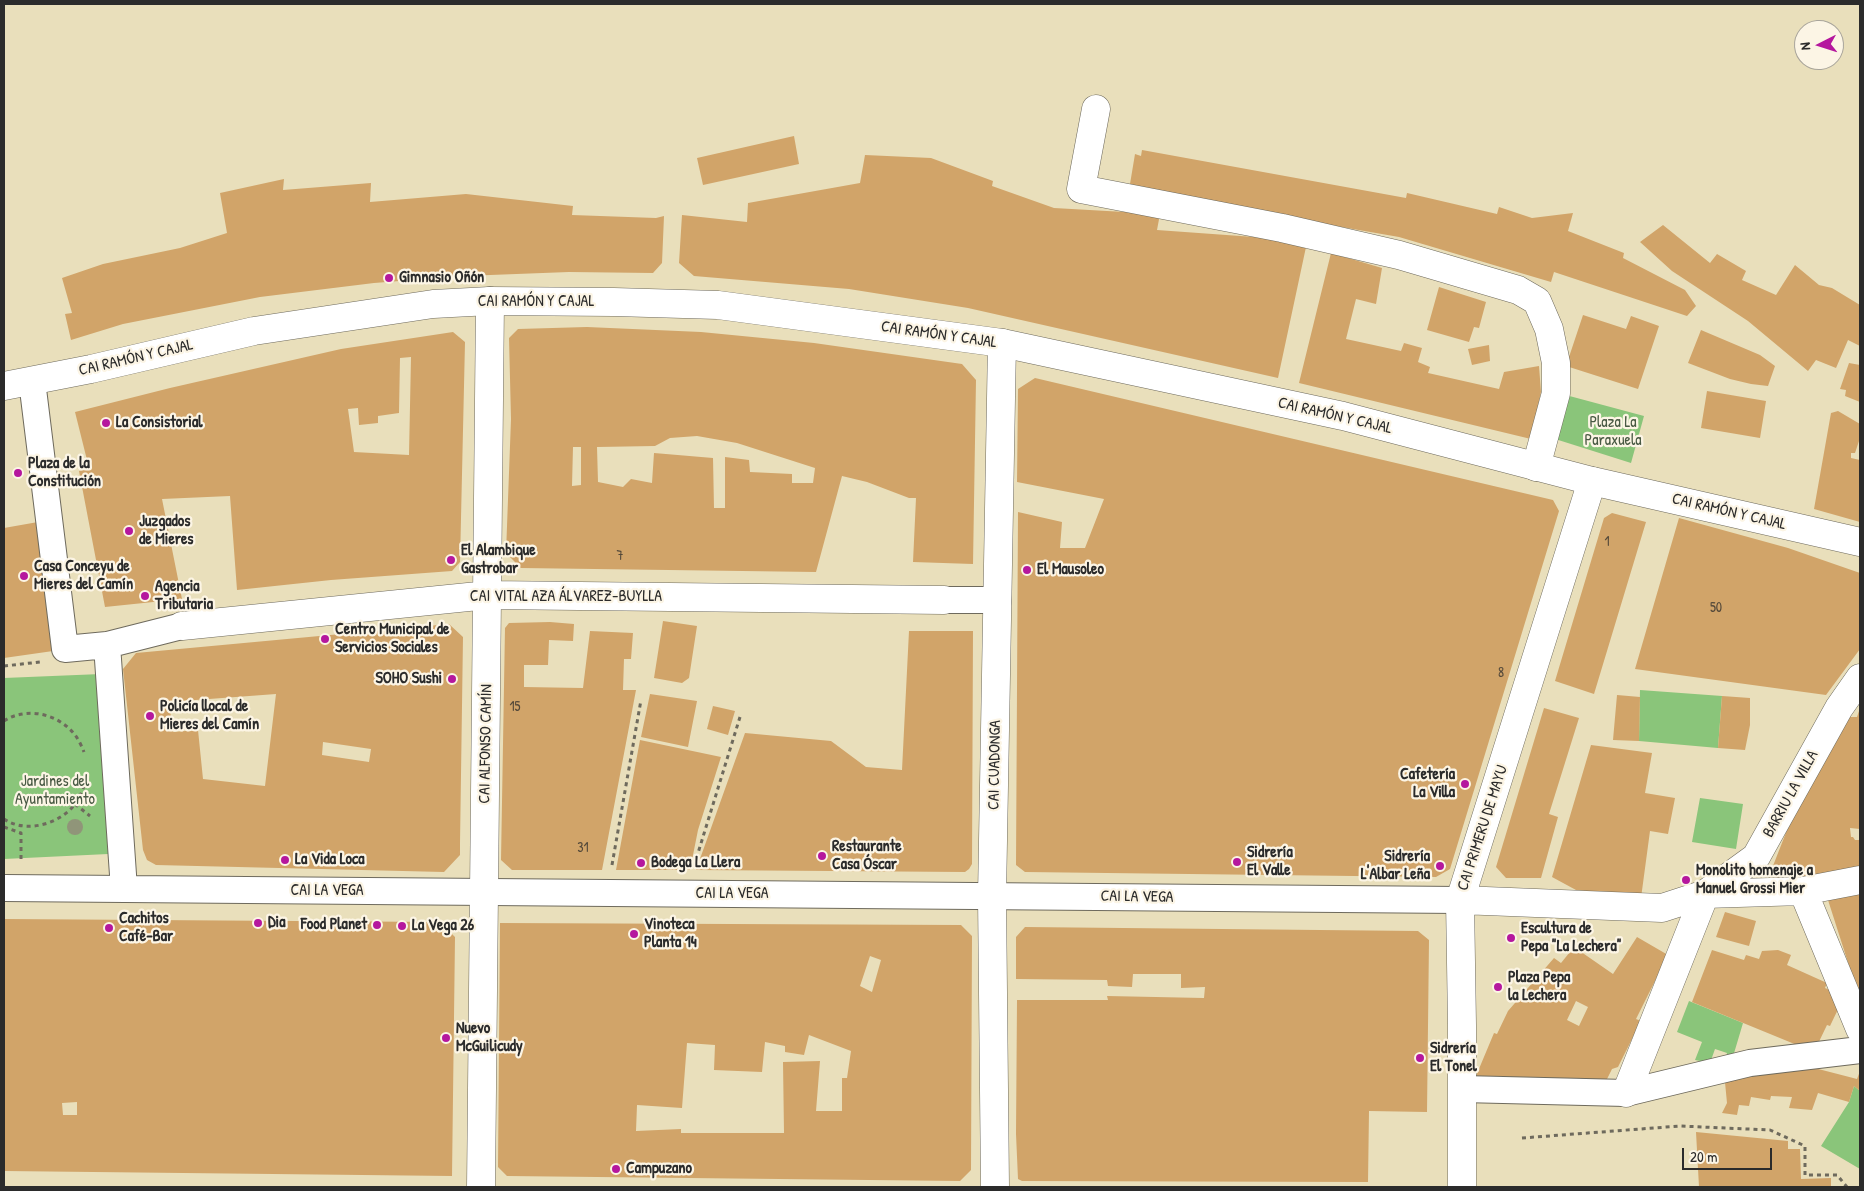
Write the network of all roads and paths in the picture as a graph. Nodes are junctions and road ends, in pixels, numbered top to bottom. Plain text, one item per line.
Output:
1 (1096, 109) dead end
2 (490, 302) junction
3 (1002, 343) junction
4 (32, 381) junction
5 (4, 386) edge
6 (1536, 467) junction
7 (1592, 482) junction
8 (1860, 542) edge
9 (488, 595) junction
10 (944, 600) joint
11 (998, 600) junction
12 (182, 626) joint
13 (107, 645) junction
14 (1860, 678) edge
15 (642, 700) dead end
16 (740, 717) dead end
17 (4, 720) edge
18 (86, 761) dead end
19 (87, 770) dead end
20 (75, 804) junction
21 (88, 814) dead end
22 (4, 819) edge
23 (4, 827) edge
24 (1860, 880) edge
25 (13, 889) edge
26 (124, 889) junction
27 (485, 892) junction
28 (1802, 892) junction
29 (608, 893) junction
30 (690, 894) junction
31 (1705, 894) junction
32 (992, 896) junction
33 (1460, 900) junction
34 (1860, 1029) edge
35 (1860, 1050) edge
36 (1462, 1089) junction
37 (1626, 1094) junction
38 (1522, 1138) dead end
39 (482, 1187) edge
40 (996, 1187) edge
41 (1462, 1187) edge
42 (1847, 1187) edge

1 - 6 street
2 - 3 street, CAI RAMÓN Y CAJAL
2 - 4 street, CAI RAMÓN Y CAJAL
2 - 9 street, CAI ALFONSO CAMÍN
3 - 6 street, CAI RAMÓN Y CAJAL
3 - 11 street, CAI CUADONGA
4 - 5 street, CAI RAMÓN Y CAJAL
4 - 13 street, CAI VITAL AZA ÁLVAREZ-BUYLLA
6 - 7 street, CAI RAMÓN Y CAJAL
7 - 8 street, CAI RAMÓN Y CAJAL
7 - 33 street, CAI PRIMERU DE MAYU
9 - 10 street, CAI VITAL AZA ÁLVAREZ-BUYLLA
9 - 12 street, CAI VITAL AZA ÁLVAREZ-BUYLLA
9 - 27 street, CAI ALFONSO CAMÍN
10 - 11 street, CAI VITAL AZA ÁLVAREZ-BUYLLA
11 - 32 street, CAI CUADONGA
12 - 13 street, CAI VITAL AZA ÁLVAREZ-BUYLLA
13 - 26 street
14 - 31 street, BARRIU LA VILLA
15 - 29 path
16 - 30 path
17 - 18 path
19 - 20 path
20 - 21 path
20 - 22 path
23 - 25 path
24 - 28 street, BARRIU LA VILLA
25 - 26 street, CAI LA VEGA
26 - 27 street, CAI LA VEGA
27 - 29 street, CAI LA VEGA
27 - 39 street, CAI ALFONSO CAMÍN
28 - 31 street, BARRIU LA VILLA
28 - 34 street
29 - 30 street, CAI LA VEGA
30 - 32 street, CAI LA VEGA
31 - 33 street, BARRIU LA VILLA
31 - 37 street
32 - 33 street, CAI LA VEGA
32 - 40 street, CAI CUADONGA
33 - 36 street, CAI PRIMERU DE MAYU
35 - 37 street
36 - 37 street
36 - 41 street, CAI PRIMERU DE MAYU
38 - 42 path

